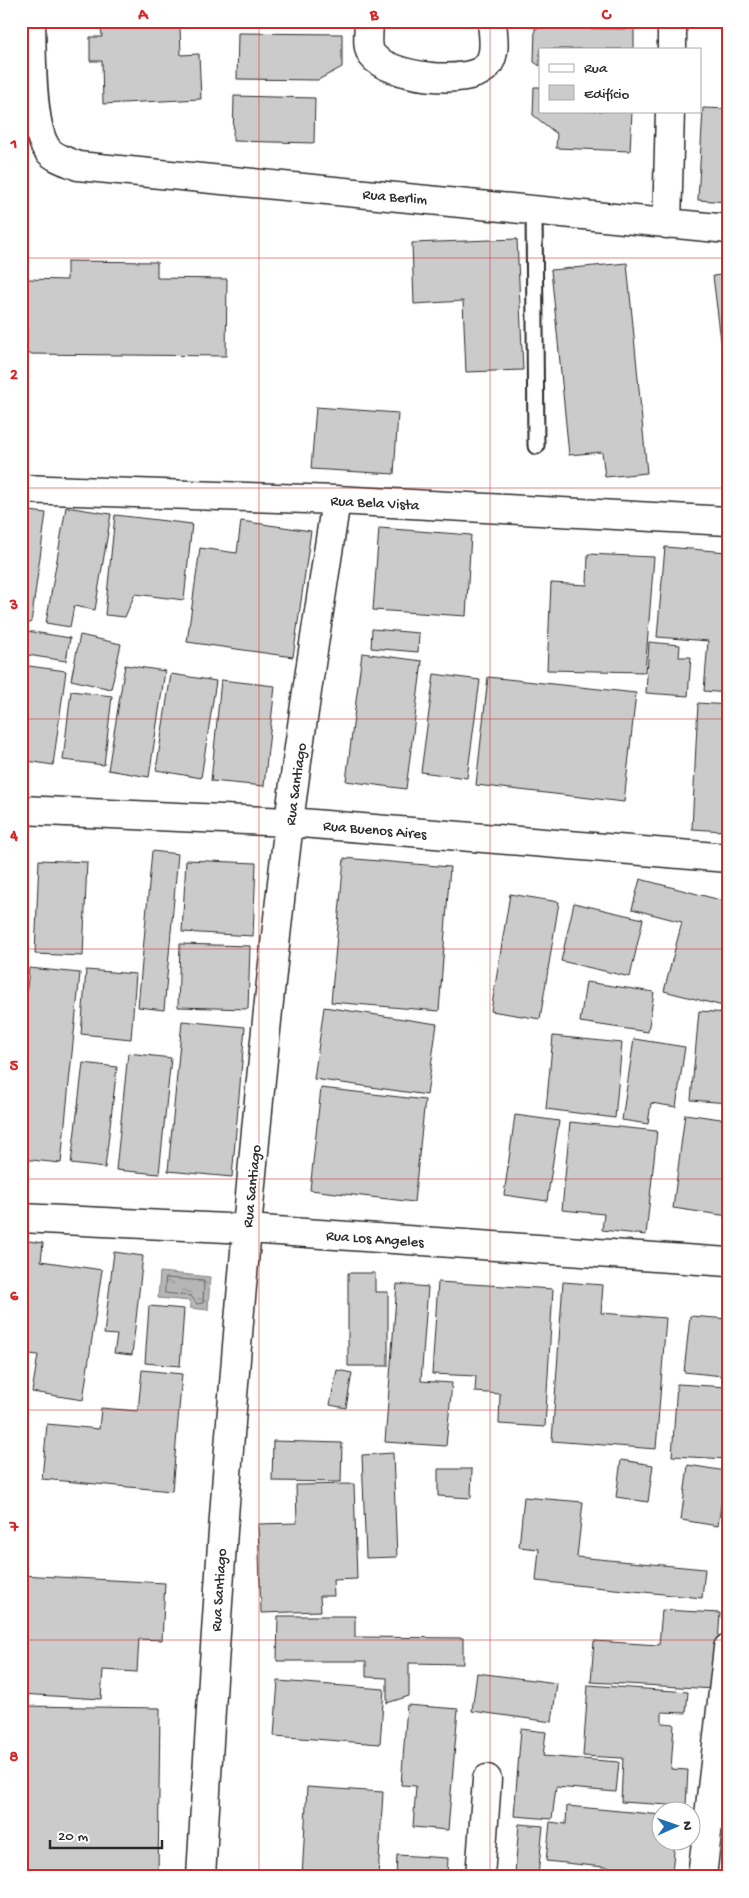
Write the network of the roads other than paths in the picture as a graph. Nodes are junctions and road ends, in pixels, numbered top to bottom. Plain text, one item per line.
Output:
1 (31, 21) edge
2 (369, 21) edge
3 (492, 21) edge
4 (672, 21) edge
5 (672, 48) edge
6 (670, 112) edge
7 (534, 209) junction
8 (667, 224) junction
9 (728, 229) edge
10 (536, 446) dead end
11 (21, 489) edge
12 (336, 500) junction
13 (728, 521) edge
14 (21, 810) edge
15 (290, 822) junction
16 (728, 858) edge
17 (21, 1218) edge
18 (247, 1229) junction
19 (728, 1262) edge
20 (728, 1648) edge
21 (487, 1779) dead end
22 (201, 1877) edge
23 (480, 1877) edge
24 (702, 1877) edge

1 - 7 street, Rua Berlim
2 - 3 street
4 - 5 street
6 - 8 street
7 - 8 street, Rua Berlim
7 - 10 lane
8 - 9 street, Rua Berlim
11 - 12 street, Rua Bela Vista
12 - 13 street, Rua Bela Vista
12 - 15 street, Rua Santiago
14 - 15 street, Rua Buenos Aires
15 - 16 street, Rua Buenos Aires
15 - 18 street, Rua Santiago
17 - 18 street, Rua Los Angeles
18 - 19 street, Rua Los Angeles
18 - 22 street, Rua Santiago
20 - 24 street
21 - 23 street

